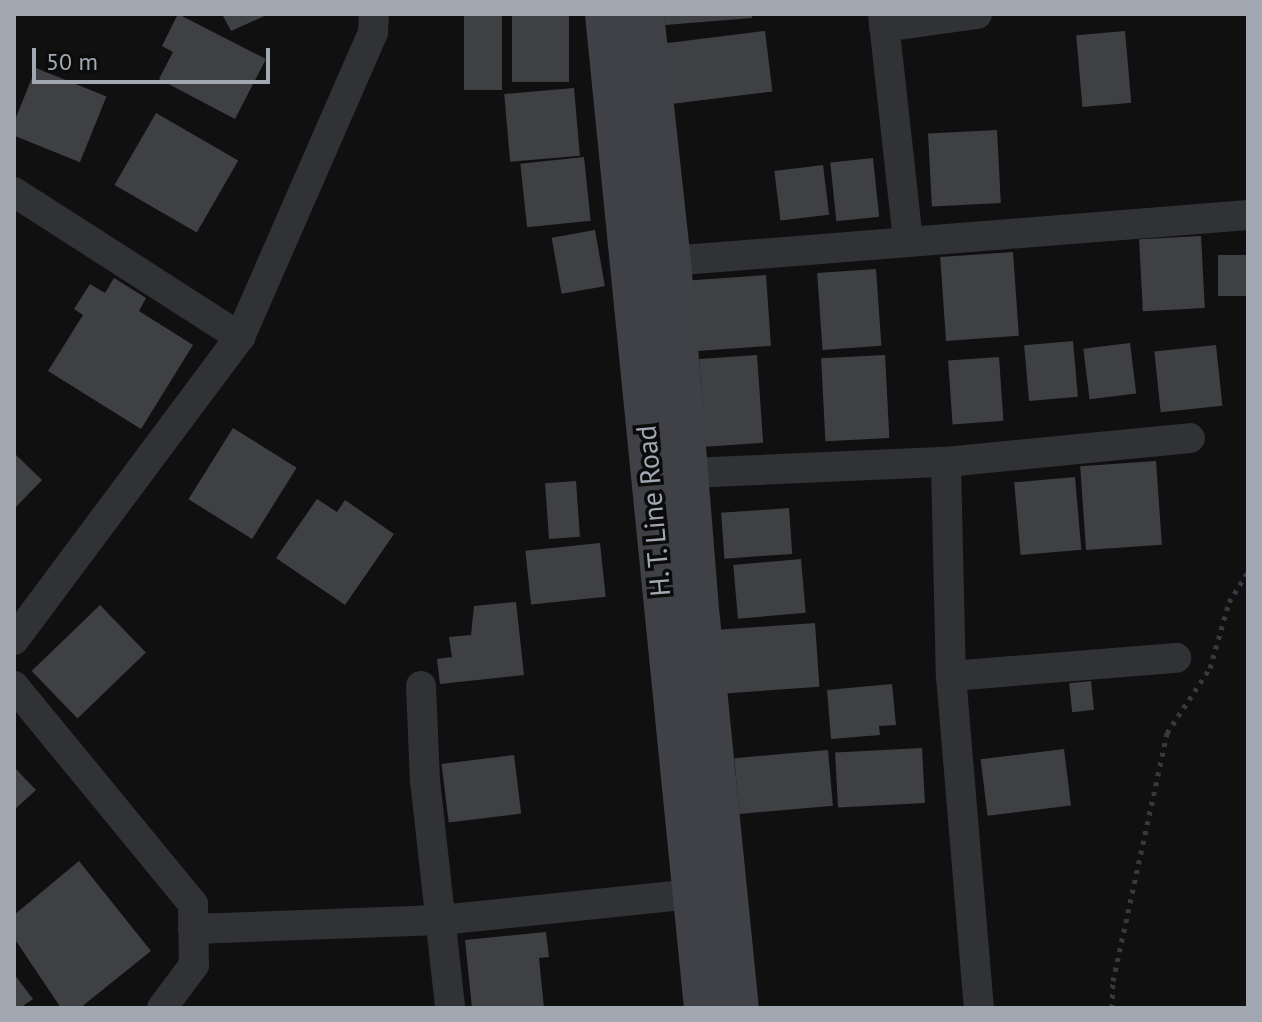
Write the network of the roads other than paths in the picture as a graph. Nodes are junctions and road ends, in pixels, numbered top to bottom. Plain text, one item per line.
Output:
1 (374, 14) edge
2 (606, 14) edge
3 (643, 14) edge
4 (977, 14) edge
5 (883, 21) edge
6 (14, 192) edge
7 (1248, 215) edge
8 (908, 240) junction
9 (670, 261) junction
10 (240, 337) junction
11 (1190, 438) dead end
12 (946, 462) junction
13 (689, 473) junction
14 (14, 640) edge
15 (1176, 658) dead end
16 (951, 676) junction
17 (14, 686) edge
18 (421, 686) dead end
19 (712, 892) junction
20 (441, 920) junction
21 (193, 929) junction
22 (162, 1008) edge
23 (450, 1008) edge
24 (705, 1008) edge
25 (738, 1008) edge
26 (979, 1008) edge

1 - 10 street
2 - 19 street, H. T. Line Road
3 - 9 street, H. T. Line Road
4 - 5 street
5 - 8 street
6 - 10 street
7 - 8 street
8 - 9 street
9 - 13 street, H. T. Line Road
10 - 14 street
11 - 12 street
12 - 13 street
12 - 16 street
13 - 19 street, H. T. Line Road
15 - 16 street
16 - 26 street
17 - 21 street
18 - 20 street
19 - 20 street
19 - 24 street, H. T. Line Road
19 - 25 street, H. T. Line Road
20 - 21 street
20 - 23 street
21 - 22 street

